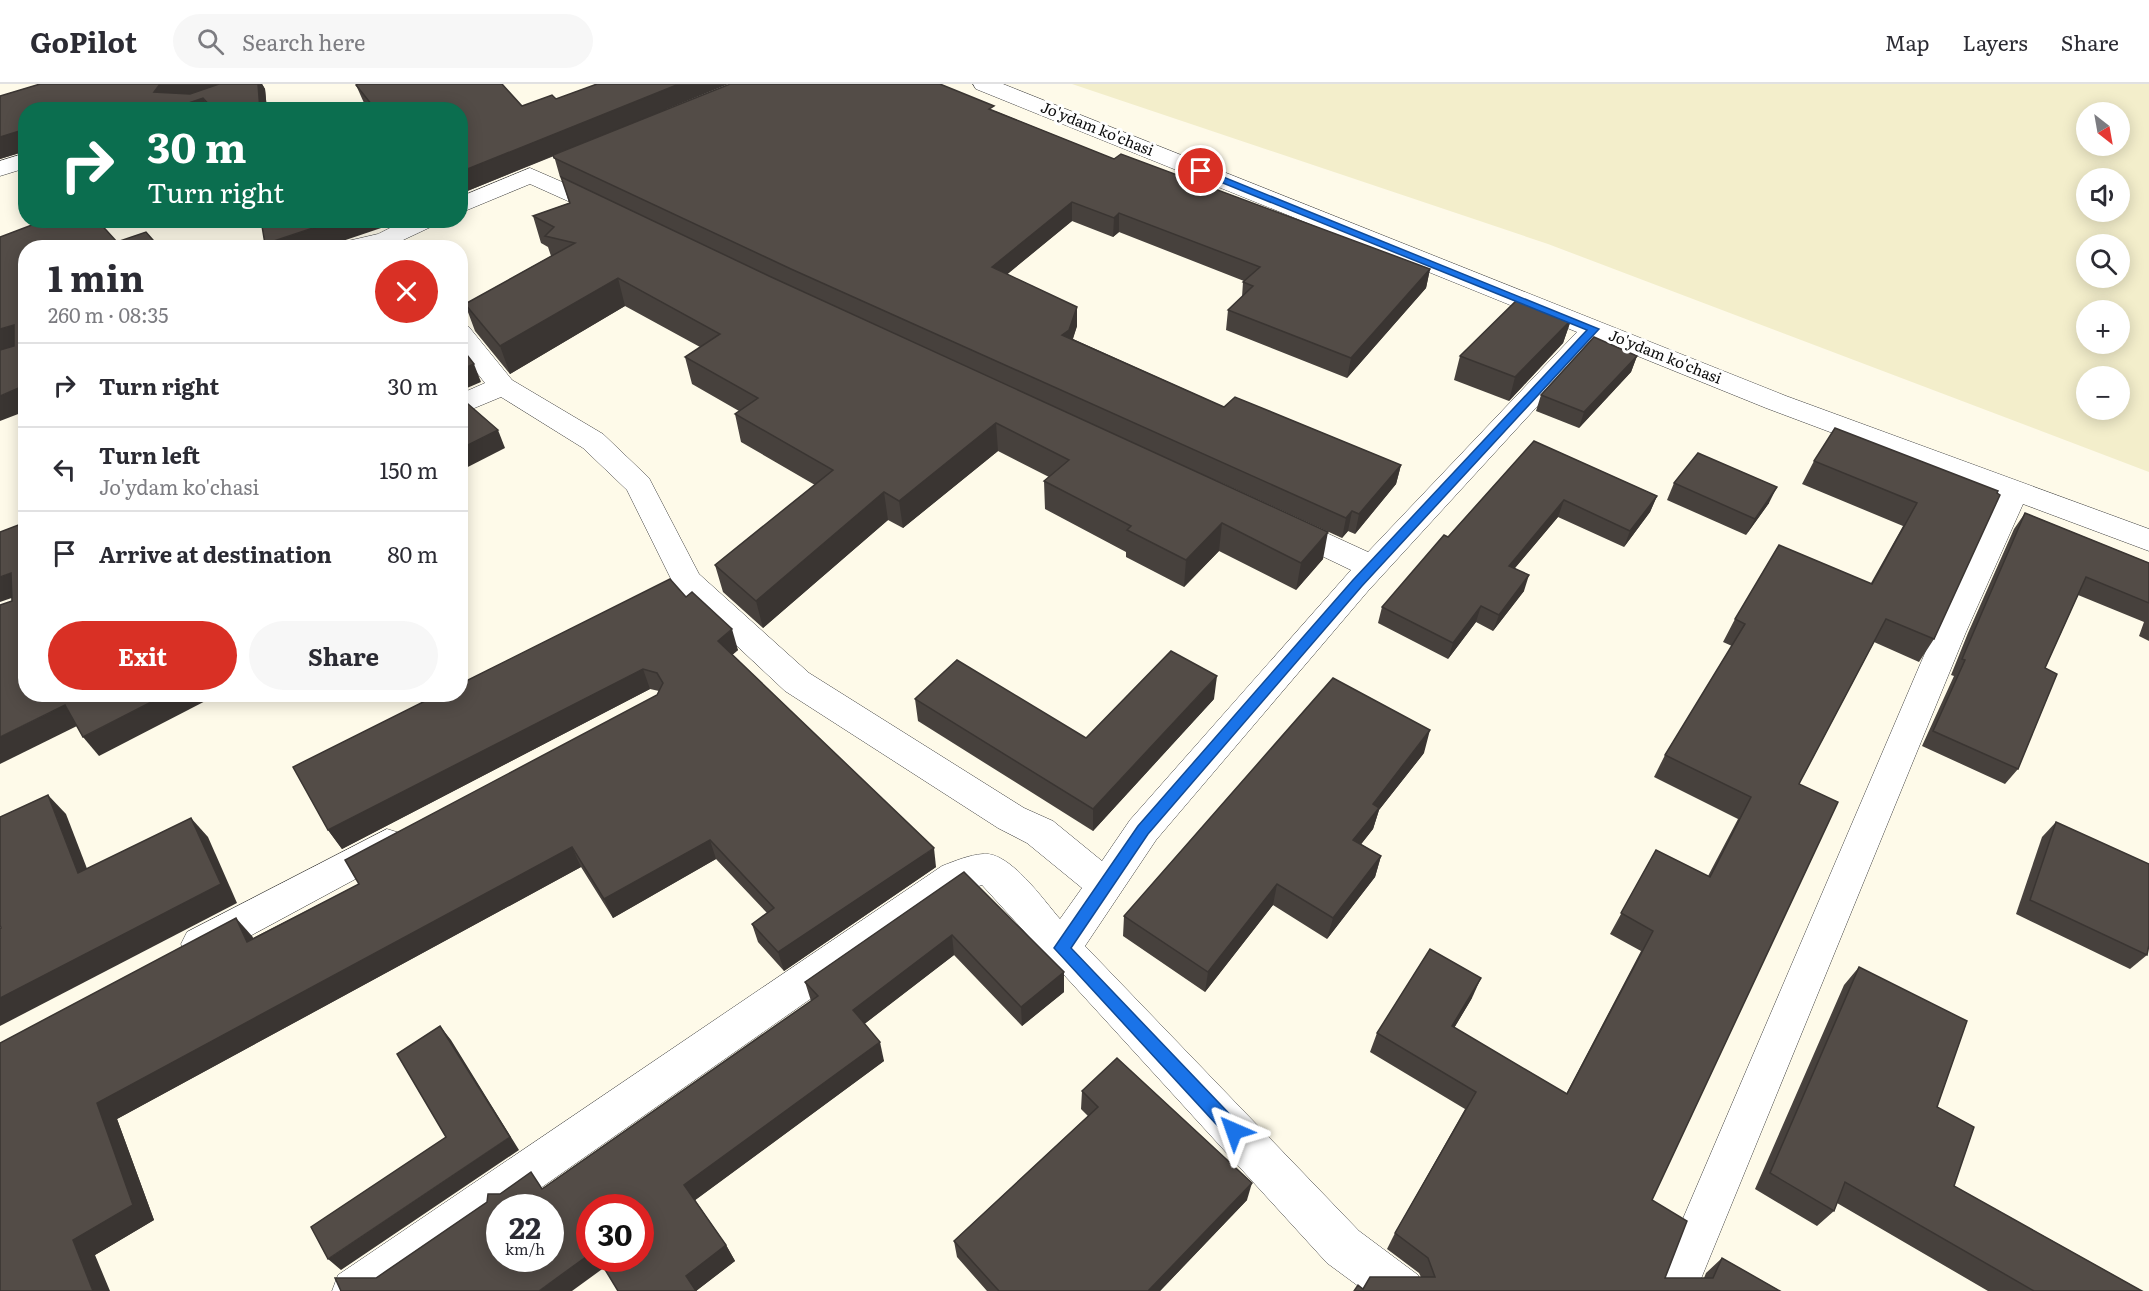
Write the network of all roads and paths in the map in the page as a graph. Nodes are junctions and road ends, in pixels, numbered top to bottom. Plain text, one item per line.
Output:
1 (984, 84) edge
2 (562, 162) edge
3 (18, 163) edge
4 (0, 169) edge
5 (530, 175) junction
6 (468, 202) edge
7 (631, 220) edge
8 (414, 228) edge
9 (395, 240) edge
10 (1594, 329) junction
11 (468, 343) edge
12 (502, 386) junction
13 (468, 401) edge
14 (2015, 490) junction
15 (1266, 517) edge
16 (2149, 540) edge
17 (1373, 567) junction
18 (420, 827) edge
19 (1104, 884) junction
20 (1062, 948) junction
21 (168, 961) edge
22 (354, 1291) edge
23 (1401, 1291) edge
24 (1674, 1291) edge

1 - 10 street, Jo'ydam ko'chasi
2 - 5 street
3 - 4 street
5 - 6 street
5 - 7 street
8 - 9 street
10 - 14 street, Jo'ydam ko'chasi
10 - 17 street
11 - 12 street
12 - 13 street
12 - 19 street
14 - 16 street, Jo'ydam ko'chasi
14 - 24 street
15 - 17 street
17 - 19 street
18 - 21 street
19 - 20 street
20 - 22 street
20 - 23 street

